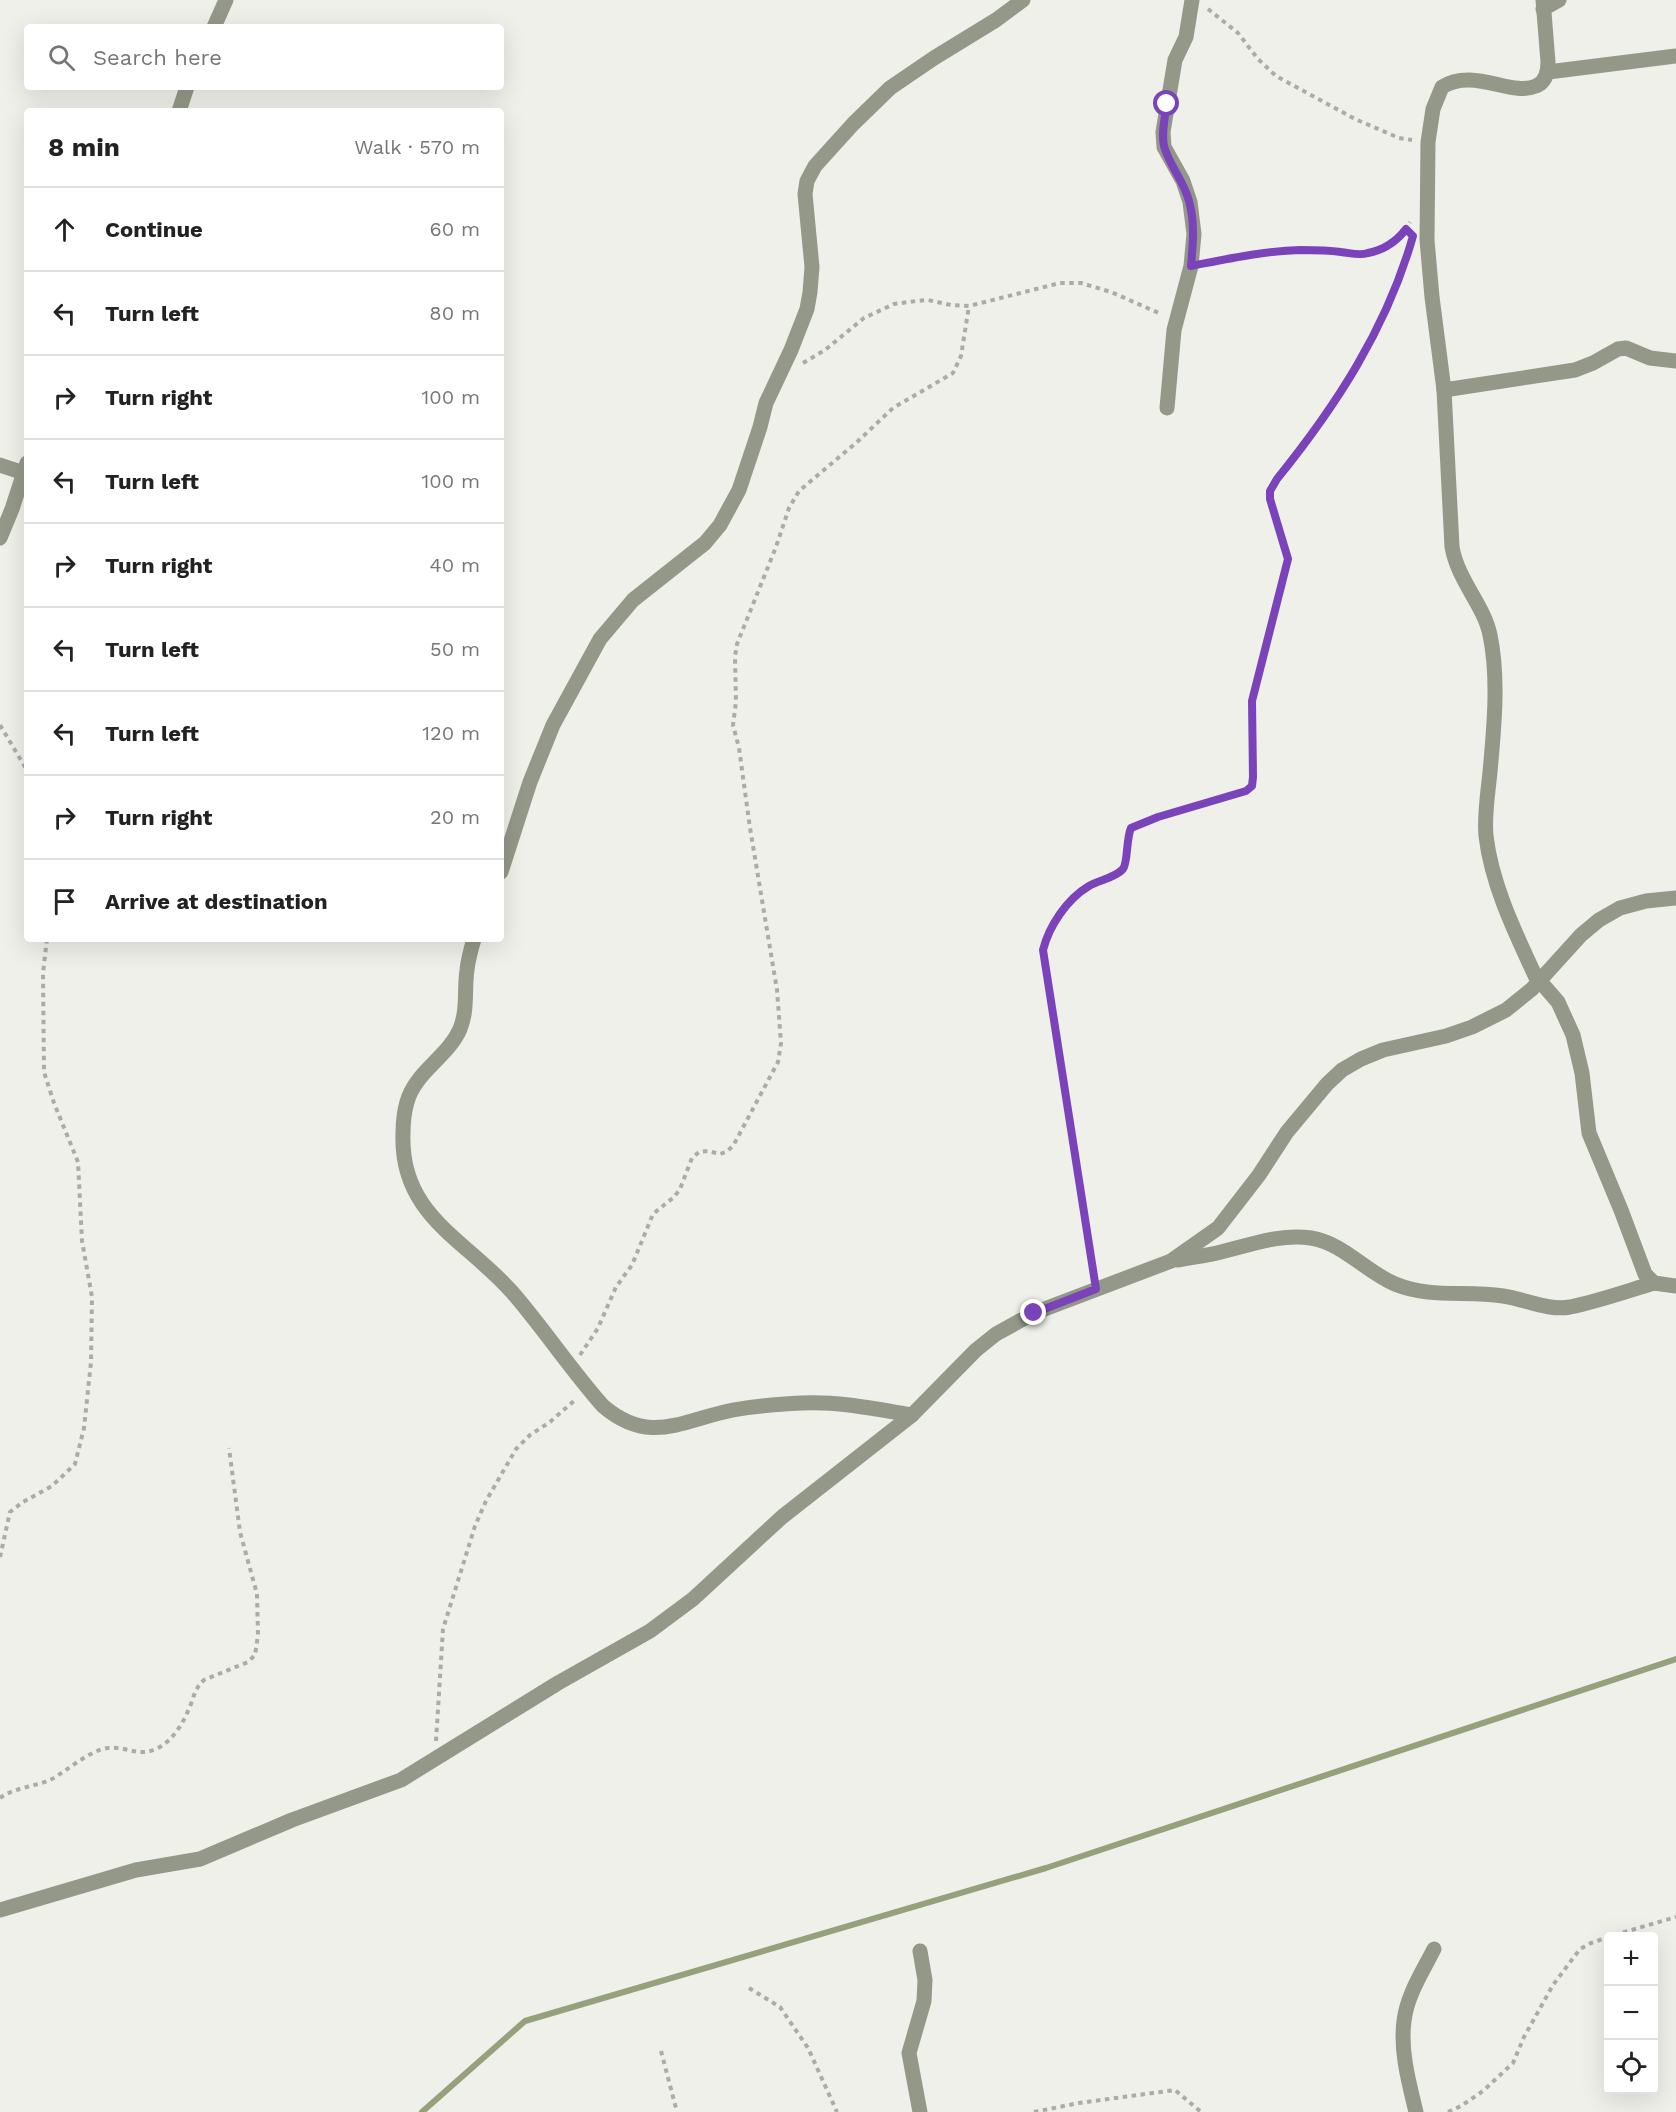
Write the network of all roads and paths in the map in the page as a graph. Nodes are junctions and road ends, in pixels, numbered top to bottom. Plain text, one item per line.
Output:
1 (226, 0) edge
2 (1023, 0) edge
3 (1559, 0) edge
4 (1198, 3) edge
5 (1543, 4) edge
6 (215, 24) edge
7 (1676, 56) edge
8 (1548, 72) junction
9 (186, 90) edge
10 (180, 108) edge
11 (1428, 142) junction
12 (1413, 215) dead end
13 (1406, 229) junction
14 (1412, 234) dead end
15 (1412, 242) dead end
16 (1191, 266) junction
17 (969, 306) junction
18 (1177, 320) junction
19 (1676, 361) edge
20 (798, 366) dead end
21 (1444, 390) junction
22 (1167, 408) dead end
23 (0, 465) edge
24 (24, 468) edge
25 (24, 474) edge
26 (0, 538) edge
27 (0, 725) edge
28 (24, 764) edge
29 (504, 863) edge
30 (1676, 898) edge
31 (47, 942) edge
32 (473, 942) edge
33 (1538, 982) junction
34 (1171, 1261) junction
35 (1654, 1283) junction
36 (1676, 1286) edge
37 (1096, 1289) junction
38 (575, 1373) junction
39 (588, 1389) junction
40 (912, 1415) junction
41 (229, 1448) dead end
42 (0, 1557) edge
43 (435, 1760) junction
44 (0, 1798) edge
45 (0, 1910) edge
46 (1676, 1917) edge
47 (1434, 1949) dead end
48 (920, 1951) dead end
49 (749, 1988) dead end
50 (661, 2051) dead end
51 (677, 2112) edge
52 (837, 2112) edge
53 (920, 2112) edge
54 (1034, 2112) edge
55 (1201, 2112) edge
56 (1416, 2112) edge
57 (1448, 2112) edge

1 - 6 street
2 - 29 street
3 - 5 street
4 - 11 path
4 - 16 street
5 - 8 street
7 - 8 street
8 - 11 street
9 - 10 street
11 - 21 street
12 - 13 path
13 - 14 path
13 - 16 path
15 - 37 path
16 - 18 street
17 - 18 path
17 - 20 path
17 - 38 path
18 - 22 street
19 - 21 street
21 - 33 street
23 - 24 street
25 - 26 street
27 - 28 path
30 - 33 street
31 - 42 path
32 - 38 street
33 - 34 street
33 - 35 street
34 - 35 street
34 - 37 street
35 - 36 street
37 - 40 street
38 - 39 street
39 - 40 street
39 - 43 path
40 - 43 street
41 - 44 path
43 - 45 street
46 - 57 path
47 - 56 street
48 - 53 street
49 - 52 path
50 - 51 path
54 - 55 path

